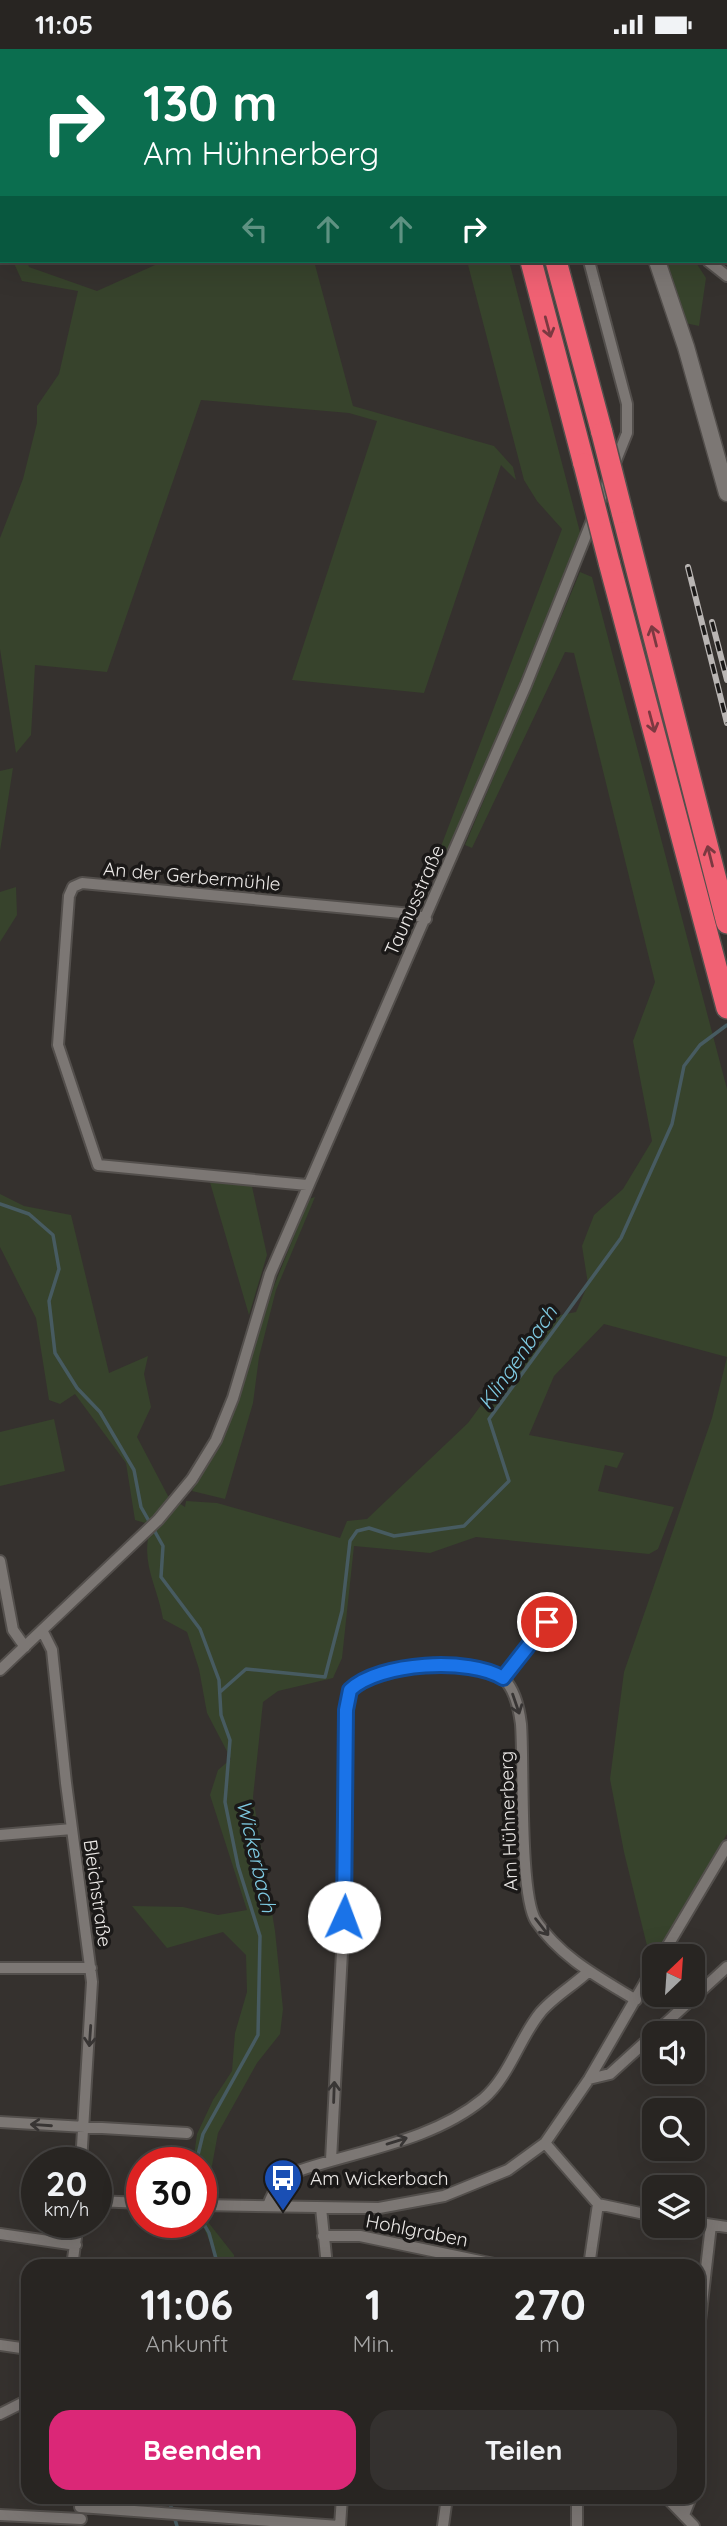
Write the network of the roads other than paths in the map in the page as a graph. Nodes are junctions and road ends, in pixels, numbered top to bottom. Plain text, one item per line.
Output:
1 (532, 263) edge
2 (557, 263) edge
3 (590, 263) edge
4 (658, 263) edge
5 (711, 263) edge
6 (727, 276) edge
7 (727, 493) edge
8 (426, 919) junction
9 (727, 923) edge
10 (726, 1006) edge
11 (307, 1185) junction
12 (0, 1561) edge
13 (547, 1622) dead end
14 (43, 1632) junction
15 (25, 1647) junction
16 (0, 1670) edge
17 (503, 1678) junction
18 (72, 1829) junction
19 (0, 1835) edge
20 (727, 1846) edge
21 (669, 1944) edge
22 (727, 1966) edge
23 (0, 1968) edge
24 (91, 1968) junction
25 (589, 1971) junction
26 (715, 1980) junction
27 (727, 1984) edge
28 (642, 1989) edge
29 (636, 2000) junction
30 (669, 2021) edge
31 (642, 2046) edge
32 (589, 2079) junction
33 (0, 2122) edge
34 (83, 2129) junction
35 (187, 2133) dead end
36 (545, 2143) junction
37 (82, 2147) edge
38 (331, 2160) junction
39 (598, 2204) junction
40 (217, 2205) edge
41 (268, 2206) junction
42 (321, 2208) junction
43 (642, 2213) edge
44 (705, 2224) edge
45 (711, 2225) junction
46 (727, 2227) edge
47 (0, 2234) edge
48 (324, 2235) junction
49 (77, 2238) edge
50 (76, 2245) junction
51 (73, 2259) edge
52 (326, 2259) edge
53 (470, 2259) edge
54 (590, 2259) edge
55 (705, 2278) edge
56 (0, 2345) edge
57 (21, 2348) edge
58 (21, 2404) edge
59 (0, 2414) edge
60 (341, 2504) edge
61 (446, 2504) edge
62 (577, 2504) edge
63 (673, 2504) edge
64 (688, 2504) edge
65 (80, 2512) edge
66 (0, 2515) edge
67 (684, 2515) junction
68 (189, 2518) edge
69 (339, 2526) edge
70 (443, 2526) edge
71 (576, 2526) edge
72 (694, 2526) edge

1 -> 10 highway, bridge
9 -> 2 highway, bridge
3 - 8 street, Taunusstraße
4 - 7 main road
5 - 6 street
8 - 11 street, Taunusstraße
8 - 11 street, An der Gerbermühle
11 - 14 street, Taunusstraße
12 - 15 street
13 - 17 street
14 - 15 street
14 - 18 street, Bleichstraße
15 - 16 street
17 -> 25 street, Am Hühnerberg
38 -> 17 street
18 - 19 street
18 - 24 street, Bleichstraße
20 - 21 street
22 - 26 street
23 - 24 street
24 -> 34 street, Bleichstraße
25 - 29 street, Am Hühnerberg
38 -> 25 street
26 - 27 street
26 - 30 street
28 - 29 street
29 - 32 street
31 - 32 street
32 - 36 street
34 -> 33 street
34 - 35 street
34 - 37 street, Bleichstraße
36 - 39 street
36 - 42 street
38 - 41 street
39 - 43 street
39 - 54 street
40 - 41 street
41 - 42 street
42 - 48 street
44 - 45 street
45 - 46 street
45 - 55 street
47 - 50 street
48 - 52 street
48 - 53 street, Hohlgraben
49 - 50 street
50 - 51 street
56 - 57 street
58 - 59 street
60 - 69 street
61 - 70 street
62 - 71 street
63 - 67 street
64 - 67 street
65 - 66 street
65 - 68 street
67 - 72 street
68 - 69 street

